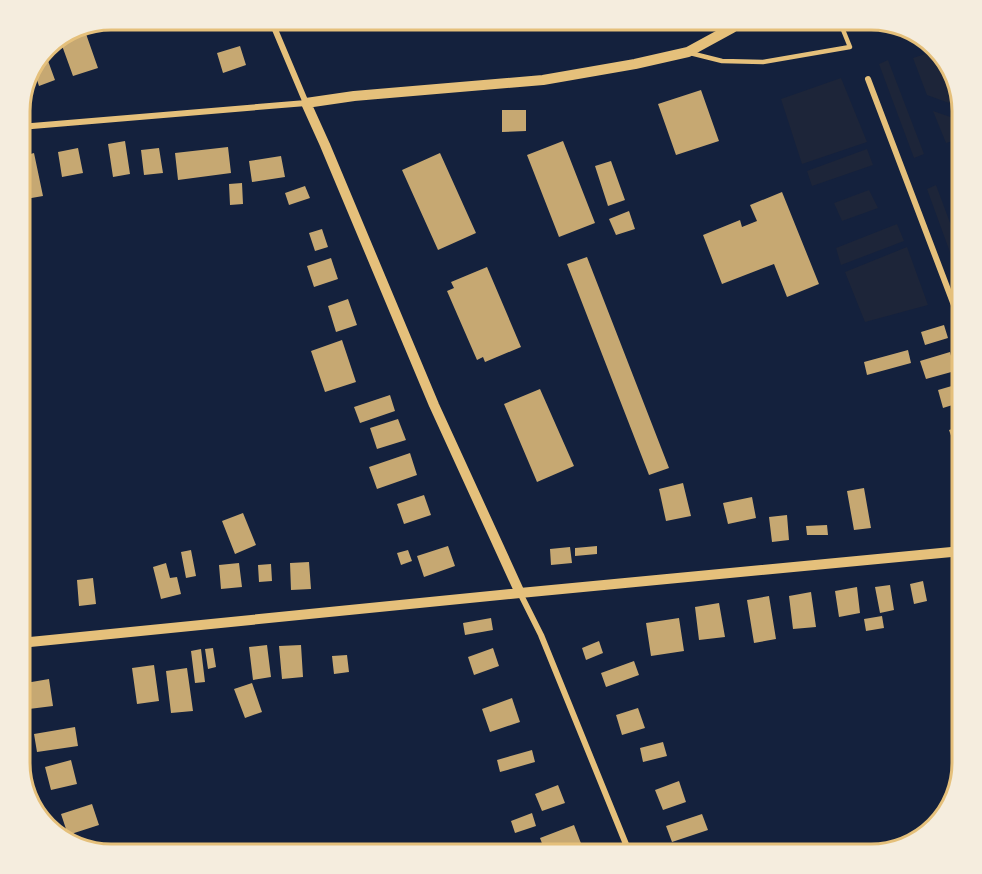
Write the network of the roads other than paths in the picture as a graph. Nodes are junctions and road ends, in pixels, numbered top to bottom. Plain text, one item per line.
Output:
1 (275, 30) edge
2 (728, 30) edge
3 (843, 30) edge
4 (688, 52) junction
5 (868, 79) dead end
6 (306, 103) junction
7 (30, 126) edge
8 (952, 300) edge
9 (952, 552) edge
10 (520, 593) junction
11 (30, 643) edge
12 (626, 844) edge

1 - 6 street
2 - 4 street
3 - 4 lane
4 - 6 street
5 - 8 street
6 - 7 street
6 - 10 street
9 - 10 street
10 - 11 street
10 - 12 street

